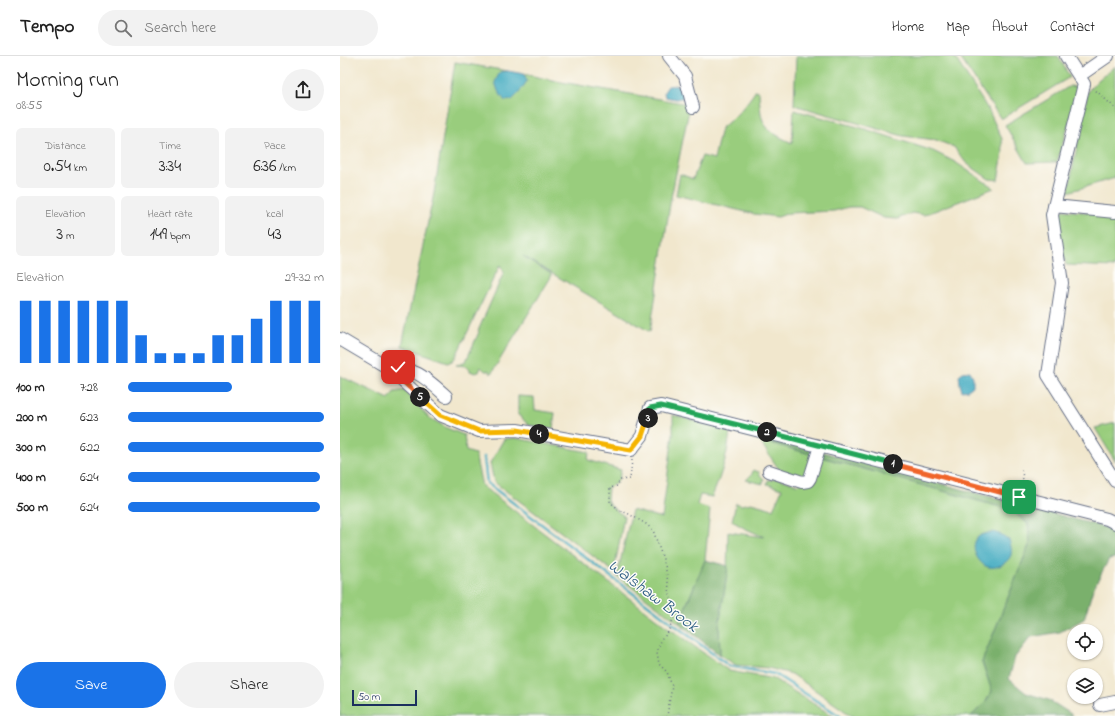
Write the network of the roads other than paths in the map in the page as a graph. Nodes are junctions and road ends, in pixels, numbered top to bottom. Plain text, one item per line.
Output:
1 (669, 56) edge
2 (1066, 56) edge
3 (1108, 56) edge
4 (1079, 76) junction
5 (693, 107) dead end
6 (1054, 206) junction
7 (1115, 212) edge
8 (340, 339) edge
9 (387, 367) junction
10 (446, 396) dead end
11 (820, 446) junction
12 (769, 471) dead end
13 (1115, 480) edge
14 (1115, 523) edge
15 (1115, 702) edge
16 (1100, 705) dead end

1 - 5 street
2 - 4 street
3 - 4 street
4 - 6 street
6 - 7 street
6 - 13 street
8 - 9 street
9 - 10 street
9 - 11 street
11 - 12 street
11 - 14 street
15 - 16 street

